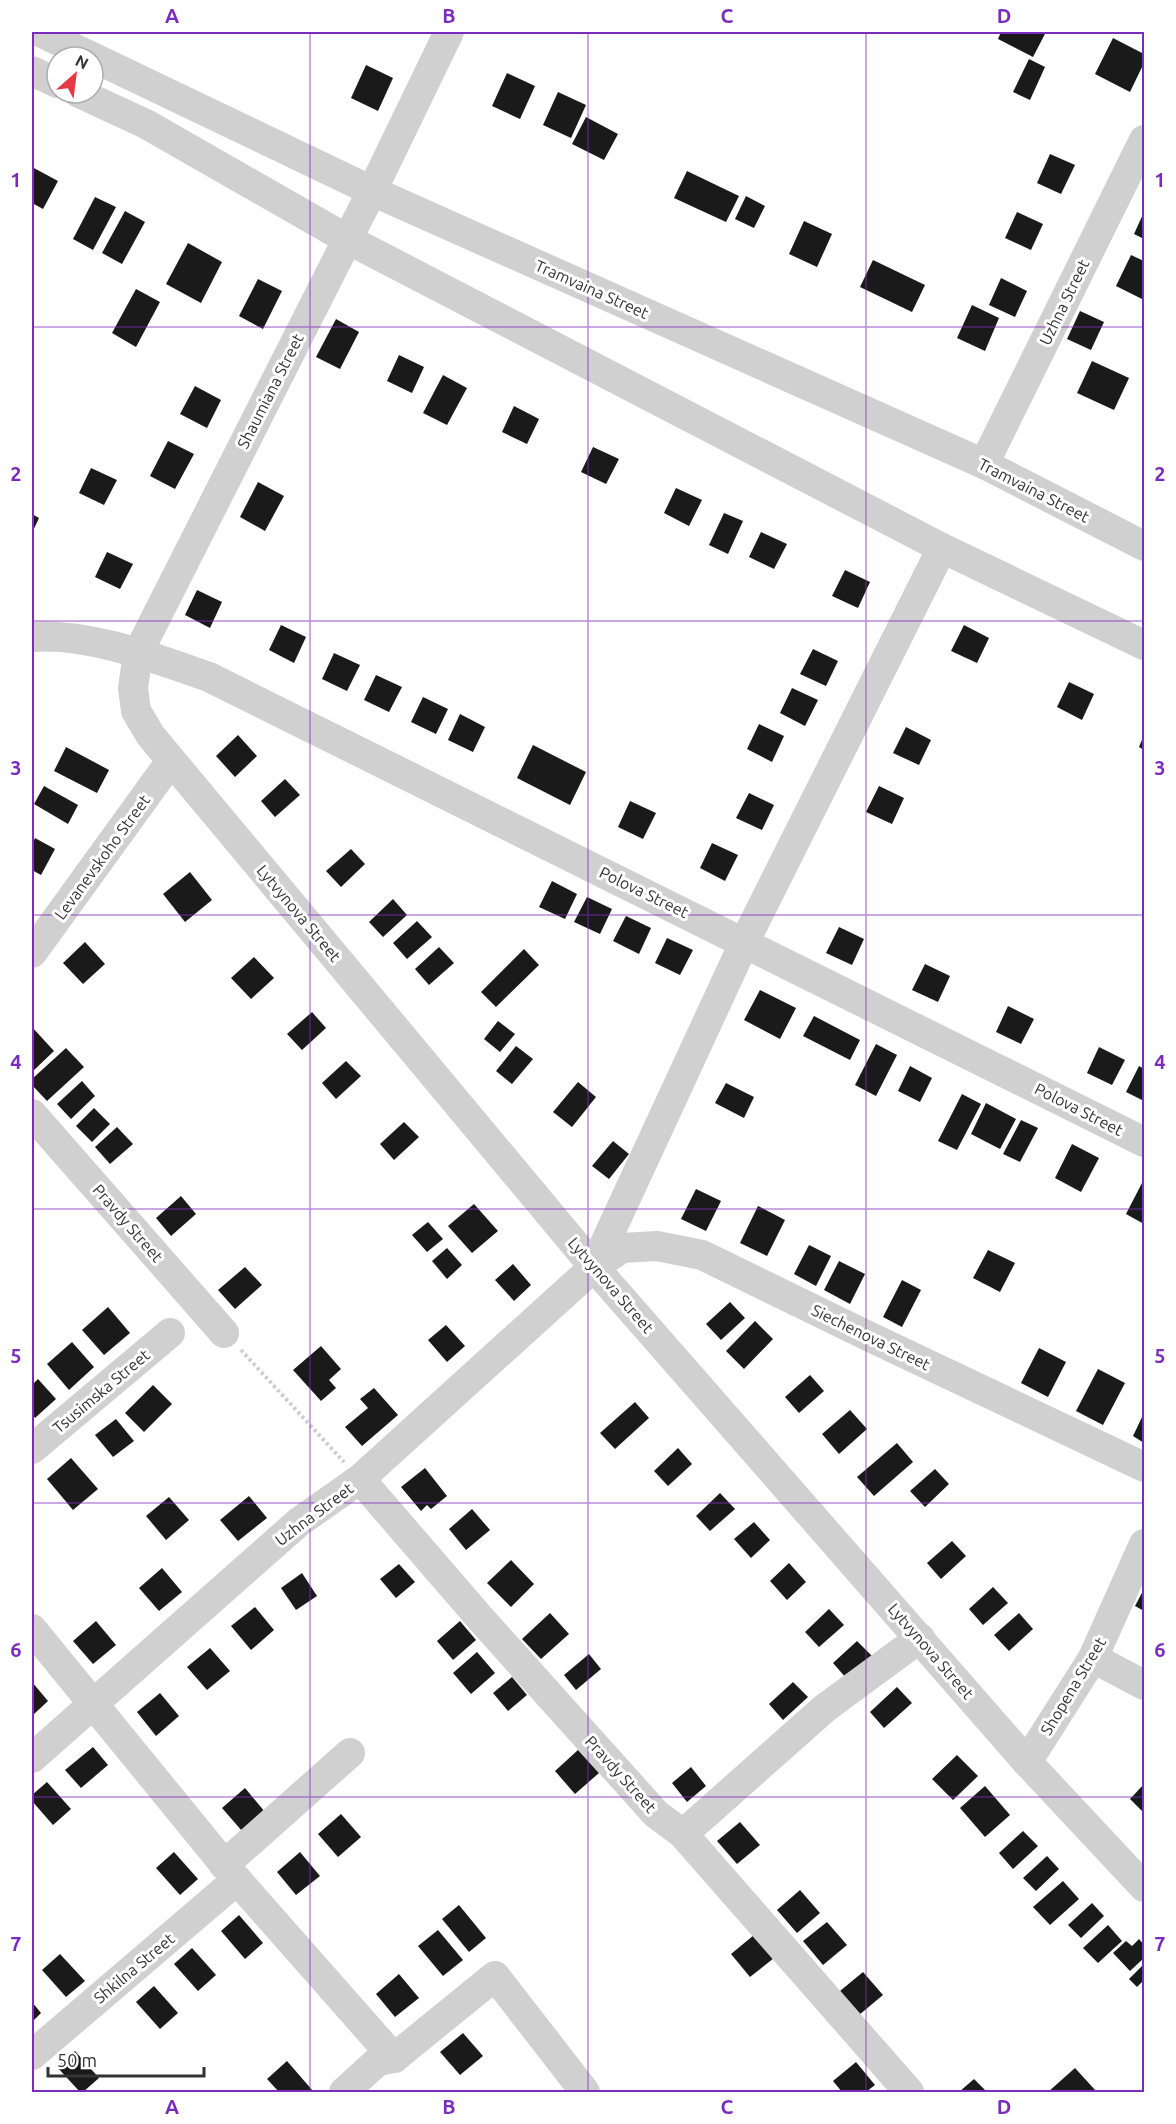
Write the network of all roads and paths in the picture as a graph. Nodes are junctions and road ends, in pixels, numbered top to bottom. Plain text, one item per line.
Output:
1 (40, 32) edge
2 (449, 32) edge
3 (105, 105) edge
4 (1144, 140) edge
5 (372, 191) junction
6 (347, 239) junction
7 (984, 464) junction
8 (1144, 546) edge
9 (942, 548) junction
10 (32, 635) edge
11 (1144, 645) edge
12 (138, 653) junction
13 (171, 761) junction
14 (745, 941) junction
15 (32, 953) edge
16 (32, 1114) edge
17 (1144, 1142) edge
18 (594, 1267) junction
19 (224, 1332) joint
20 (170, 1333) dead end
21 (32, 1449) edge
22 (1144, 1467) edge
23 (360, 1479) junction
24 (1144, 1544) edge
25 (32, 1629) edge
26 (920, 1638) junction
27 (1094, 1658) junction
28 (1144, 1685) edge
29 (94, 1705) junction
30 (350, 1753) dead end
31 (32, 1758) edge
32 (1027, 1762) junction
33 (683, 1834) junction
34 (230, 1873) junction
35 (1144, 1887) edge
36 (32, 2055) edge
37 (394, 2058) junction
38 (344, 2092) edge
39 (585, 2092) edge
40 (909, 2092) edge

1 - 5 street, Tramvaina Street
2 - 5 street, Shaumiana Street
3 - 6 street
4 - 7 street, Uzhna Street
5 - 6 street, Shaumiana Street
5 - 7 street, Tramvaina Street
6 - 9 street
6 - 12 street, Shaumiana Street
7 - 8 street, Tramvaina Street
9 - 11 street
9 - 14 street
10 - 12 street
12 - 13 street, Lytvynova Street
12 - 14 street, Polova Street
13 - 15 street, Levanevskoho Street
13 - 18 street, Lytvynova Street
14 - 17 street, Polova Street
14 - 18 street
16 - 19 street, Pravdy Street
18 - 22 street, Siechenova Street
18 - 23 street, Uzhna Street
18 - 26 street, Lytvynova Street
19 - 23 path
20 - 21 street, Tsusimska Street
23 - 29 street, Uzhna Street
23 - 33 street, Pravdy Street
24 - 27 street, Shopena Street
25 - 29 street
26 - 32 street, Lytvynova Street
26 - 33 street
27 - 28 street
27 - 32 street, Shopena Street
29 - 31 street, Uzhna Street
29 - 34 street
30 - 34 street, Shkilna Street
32 - 35 street, Lytvynova Street
33 - 40 street, Pravdy Street
34 - 36 street, Shkilna Street
34 - 37 street
37 - 38 street
37 - 39 street

